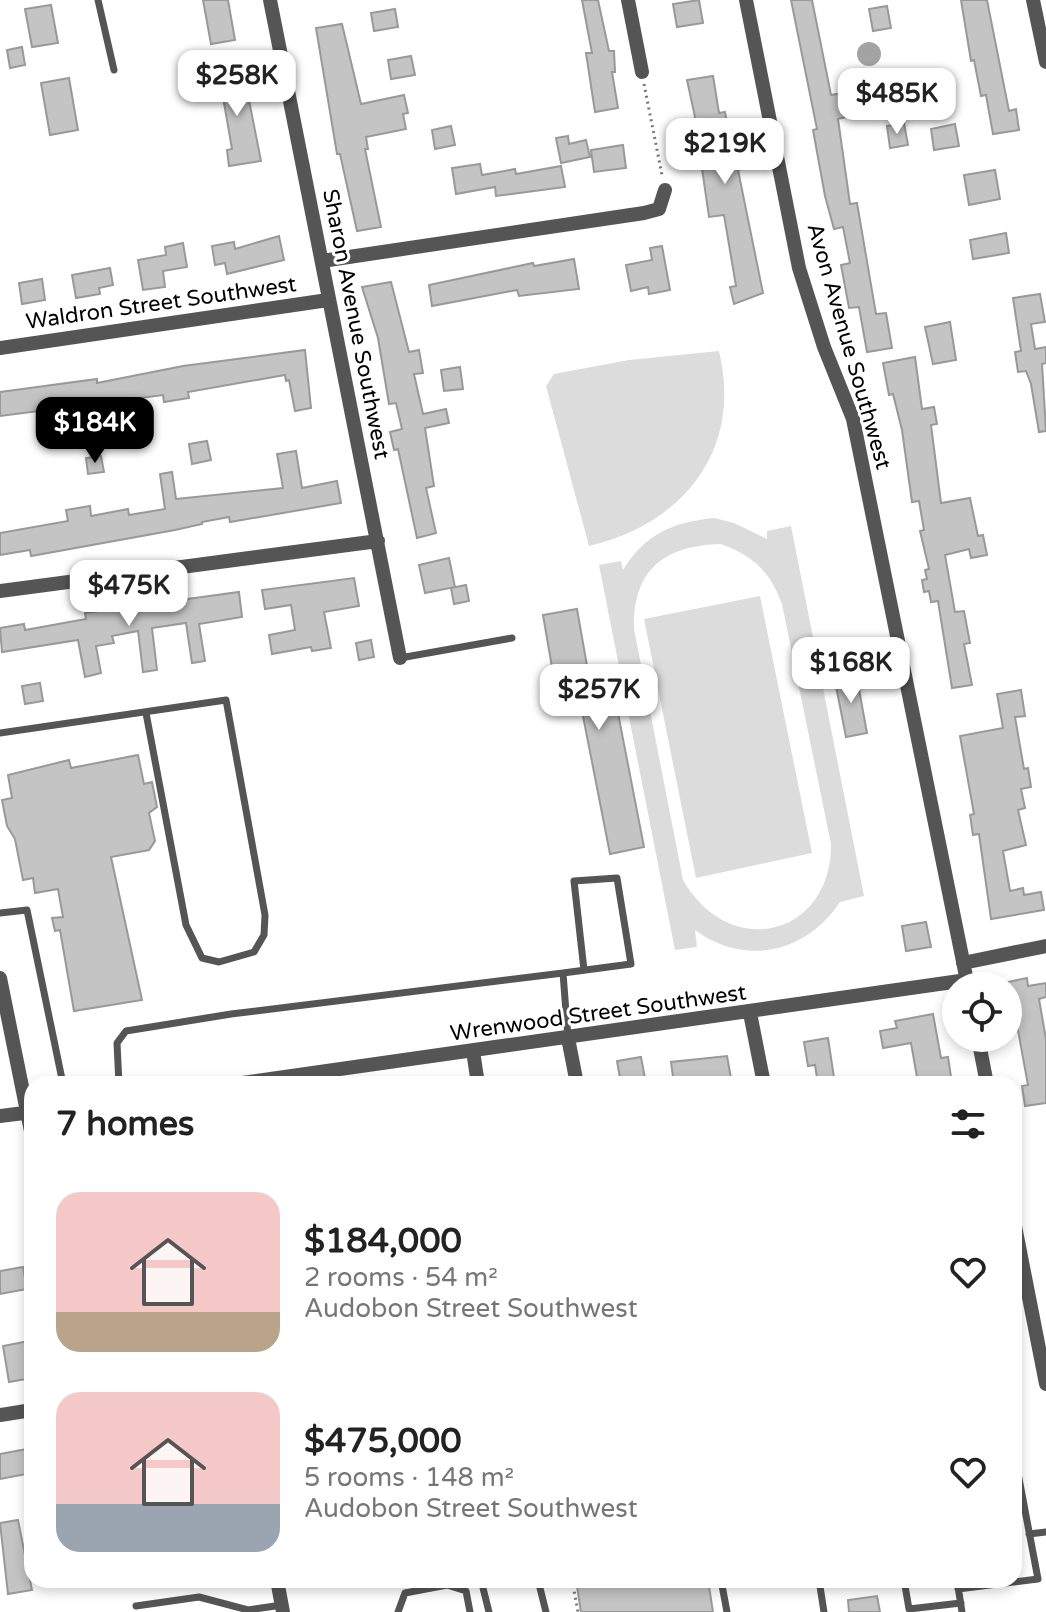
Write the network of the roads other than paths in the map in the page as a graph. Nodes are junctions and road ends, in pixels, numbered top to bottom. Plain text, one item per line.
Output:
1 (98, 0) edge
2 (270, 0) edge
3 (628, 0) edge
4 (746, 0) edge
5 (1033, 0) edge
6 (1046, 62) edge
7 (114, 70) dead end
8 (642, 72) road end
9 (665, 190) road end
10 (322, 261) junction
11 (328, 300) junction
12 (0, 348) edge
13 (378, 541) junction
14 (0, 591) edge
15 (512, 638) dead end
16 (400, 658) joint
17 (146, 713) junction
18 (0, 733) edge
19 (0, 913) edge
20 (1046, 946) edge
21 (963, 963) junction
22 (584, 970) junction
23 (965, 972) edge
24 (563, 973) junction
25 (0, 978) edge
26 (942, 986) edge
27 (750, 1013) junction
28 (568, 1038) junction
29 (473, 1051) junction
30 (981, 1052) edge
31 (61, 1076) edge
32 (119, 1076) edge
33 (293, 1076) edge
34 (477, 1076) edge
35 (575, 1076) edge
36 (762, 1076) edge
37 (985, 1076) edge
38 (24, 1085) edge
39 (24, 1113) edge
40 (0, 1116) edge
41 (1022, 1262) edge
42 (1046, 1384) edge
43 (24, 1411) edge
44 (0, 1415) edge
45 (1022, 1496) edge
46 (1046, 1532) edge
47 (1029, 1534) junction
48 (1022, 1580) edge
49 (279, 1588) edge
50 (431, 1588) edge
51 (456, 1588) edge
52 (483, 1588) edge
53 (540, 1588) edge
54 (722, 1588) edge
55 (820, 1588) edge
56 (905, 1588) edge
57 (958, 1588) edge
58 (136, 1606) dead end
59 (283, 1608) edge
60 (962, 1608) edge
61 (398, 1612) edge
62 (470, 1612) edge
63 (489, 1612) edge
64 (546, 1612) edge
65 (727, 1612) edge
66 (824, 1612) edge

1 - 7 lane
2 - 10 street, Sharon Avenue Southwest
3 - 8 street
4 - 21 street, Avon Avenue Southwest
5 - 6 street
9 - 10 street, Waldron Street Southwest
10 - 11 street, Sharon Avenue Southwest
11 - 12 street, Waldron Street Southwest
11 - 13 street, Sharon Avenue Southwest
13 - 14 street
13 - 16 street, Sharon Avenue Southwest
15 - 16 lane
17 - 17 lane
17 - 18 lane
19 - 31 lane
20 - 21 street
21 - 23 street, Avon Avenue Southwest
22 - 22 lane
22 - 24 lane
24 - 28 lane
24 - 32 lane
25 - 38 street
26 - 27 street, Wrenwood Street Southwest
27 - 28 street, Wrenwood Street Southwest
27 - 36 street
28 - 29 street, Wrenwood Street Southwest
28 - 35 street
29 - 33 street, Wrenwood Street Southwest
29 - 34 street
30 - 37 street
39 - 40 street
41 - 42 street
43 - 44 street
45 - 47 lane
46 - 47 lane
47 - 48 lane
49 - 59 street
50 - 61 lane
51 - 62 lane
52 - 63 lane
53 - 64 lane
54 - 65 lane
55 - 66 lane
56 - 60 lane
57 - 60 lane
58 - 59 lane

